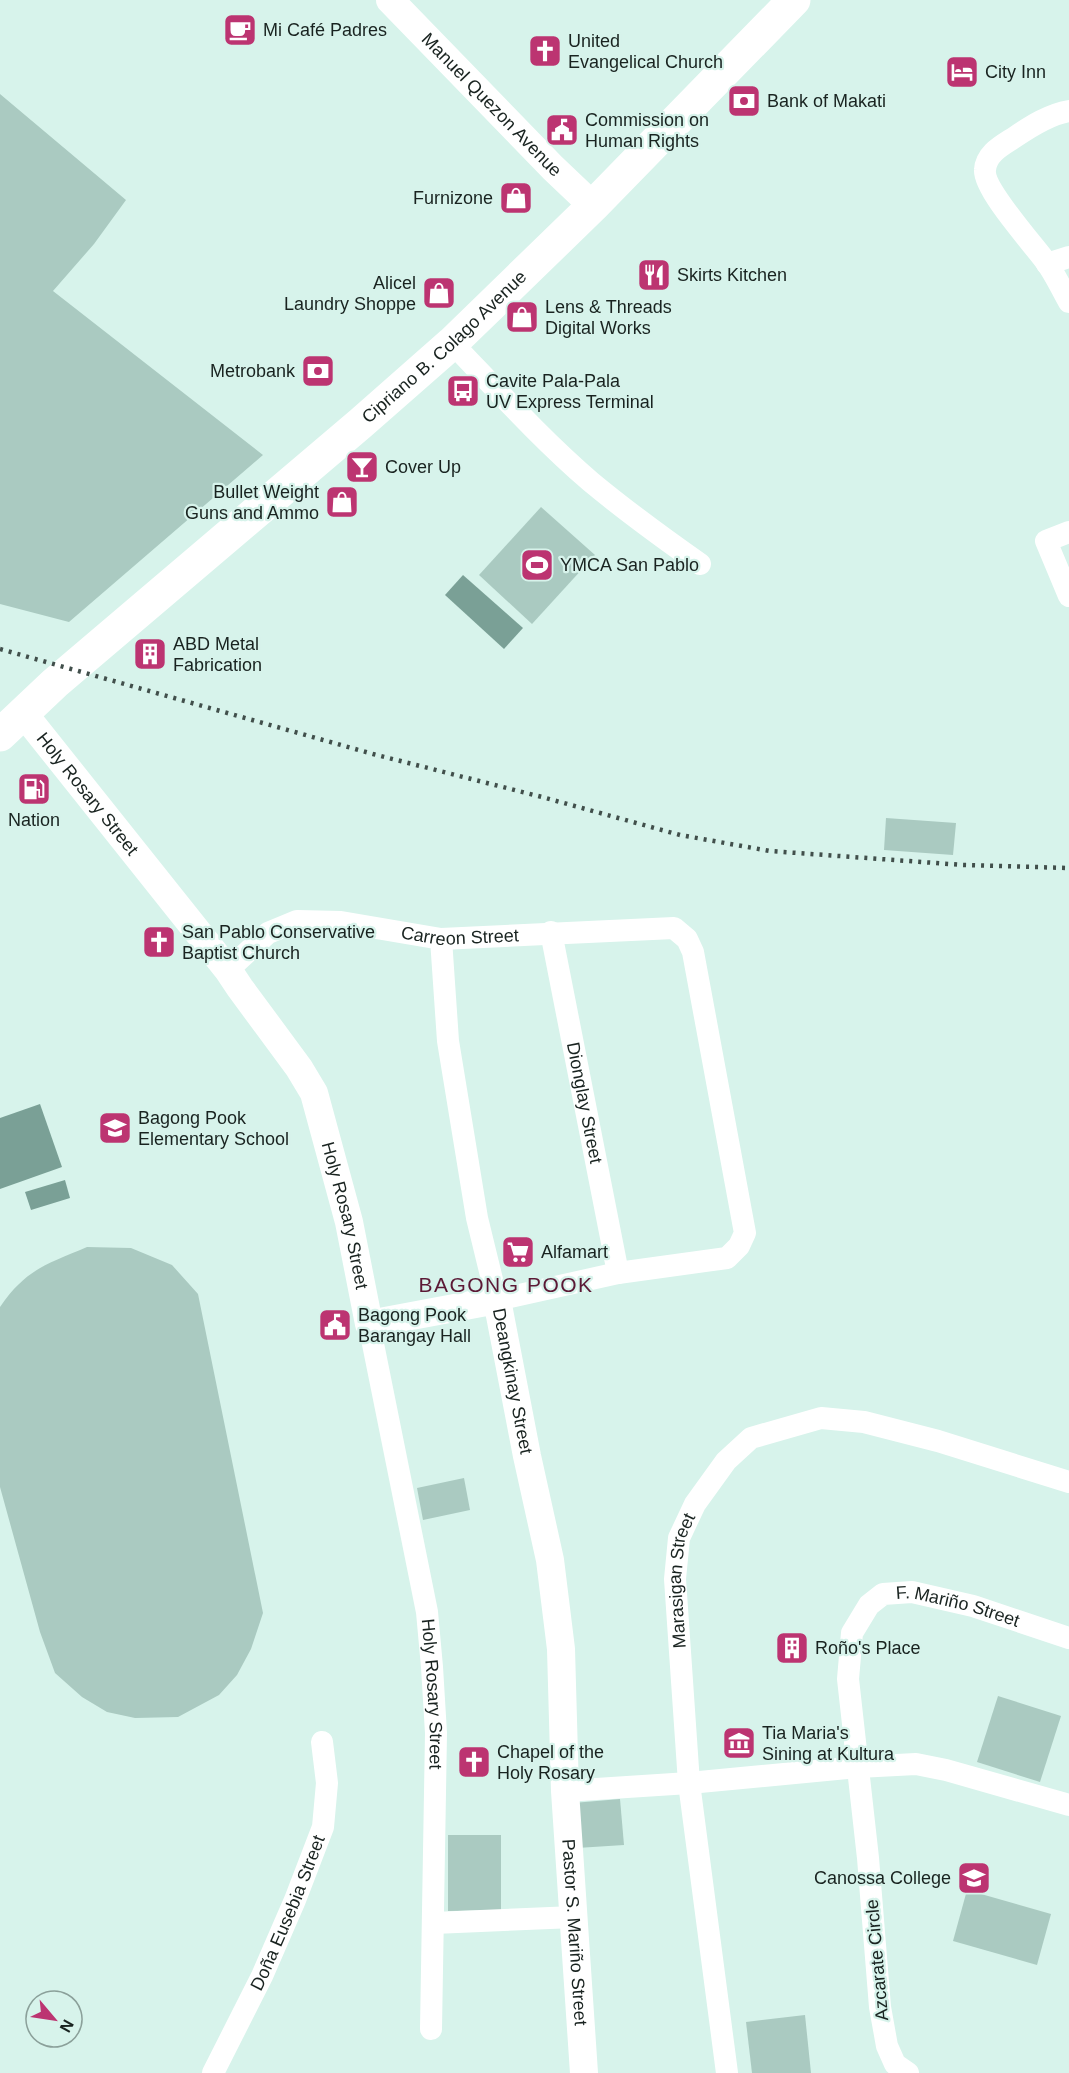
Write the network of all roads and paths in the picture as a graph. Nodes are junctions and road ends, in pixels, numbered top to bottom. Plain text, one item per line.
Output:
1 (390, 0) edge
2 (794, 0) edge
3 (1069, 111) edge
4 (593, 206) junction
5 (1069, 257) edge
6 (1047, 264) junction
7 (1069, 302) edge
8 (452, 343) junction
9 (1069, 532) edge
10 (700, 564) dead end
11 (1069, 596) edge
12 (24, 714) junction
13 (0, 735) edge
14 (551, 932) junction
15 (441, 939) junction
16 (228, 970) junction
17 (618, 1274) junction
18 (497, 1300) junction
19 (369, 1324) junction
20 (1069, 1482) edge
21 (1069, 1638) edge
22 (322, 1742) dead end
23 (858, 1767) junction
24 (689, 1783) junction
25 (565, 1791) junction
26 (1069, 1805) edge
27 (574, 1917) junction
28 (434, 1923) junction
29 (431, 2030) dead end
30 (213, 2073) edge
31 (584, 2073) edge
32 (727, 2073) edge
33 (908, 2073) edge

1 - 4 street, Manuel Quezon Avenue
2 - 4 main road, Cipriano B. Colago Avenue
3 - 6 street
4 - 8 main road, Cipriano B. Colago Avenue
5 - 6 street
6 - 7 street
8 - 10 street
8 - 12 main road, Cipriano B. Colago Avenue
9 - 11 street
12 - 13 main road, Cipriano B. Colago Avenue
12 - 16 street, Holy Rosary Street
14 - 15 street, Carreon Street
14 - 17 street, Dionglay Street
14 - 17 street, Carreon Street
15 - 16 street, Carreon Street
15 - 18 street, Deangkinay Street
16 - 19 street, Holy Rosary Street
17 - 18 street
18 - 19 street
18 - 25 street, Deangkinay Street
19 - 28 street, Holy Rosary Street
20 - 24 street, Marasigan Street
21 - 23 street, F. Mariño Street
22 - 30 street, Doña Eusebia Street
23 - 24 street
23 - 26 street
23 - 33 street, Azcarate Circle
24 - 25 street
24 - 32 street, Marasigan Street
25 - 27 street, Pastor S. Mariño Street
27 - 28 street
27 - 31 street, Pastor S. Mariño Street
28 - 29 street, Holy Rosary Street

